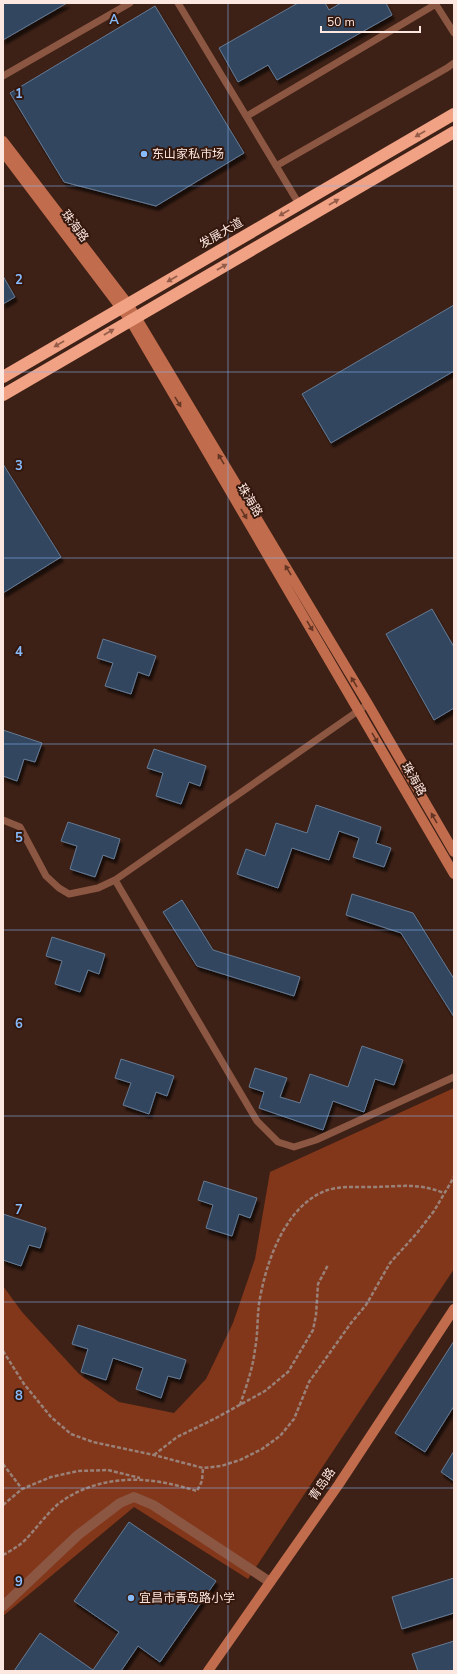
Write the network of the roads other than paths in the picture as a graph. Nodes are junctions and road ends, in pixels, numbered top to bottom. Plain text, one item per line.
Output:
1 (130, 3) edge
2 (178, 3) edge
3 (436, 3) edge
4 (454, 34) edge
5 (454, 63) edge
6 (3, 76) edge
7 (454, 114) edge
8 (247, 116) junction
9 (454, 132) edge
10 (3, 141) edge
11 (3, 152) edge
12 (276, 166) junction
13 (299, 204) junction
14 (125, 306) junction
15 (133, 319) junction
16 (3, 377) edge
17 (3, 394) edge
18 (363, 707) junction
19 (3, 820) edge
20 (454, 852) edge
21 (454, 874) edge
22 (116, 880) junction
23 (454, 1077) edge
24 (454, 1309) edge
25 (270, 1582) junction
26 (3, 1606) edge
27 (208, 1671) edge

1 - 6 lane
2 - 8 lane
3 - 4 lane
3 - 8 lane
5 - 12 lane
7 -> 13 highway, 发展大道
8 - 12 lane
15 -> 9 highway
10 - 14 main road, 珠海路
11 - 14 main road, 珠海路
12 - 13 lane
13 -> 14 highway, 发展大道
14 - 15 main road, 珠海路
14 -> 16 highway, 发展大道
17 -> 15 highway
15 - 18 main road, 珠海路
20 -> 18 main road, 珠海路
18 -> 21 main road, 珠海路
18 - 22 lane
19 - 22 lane
22 - 23 lane
24 - 25 main road, 青岛路
25 - 26 street
25 - 27 main road, 青岛路

